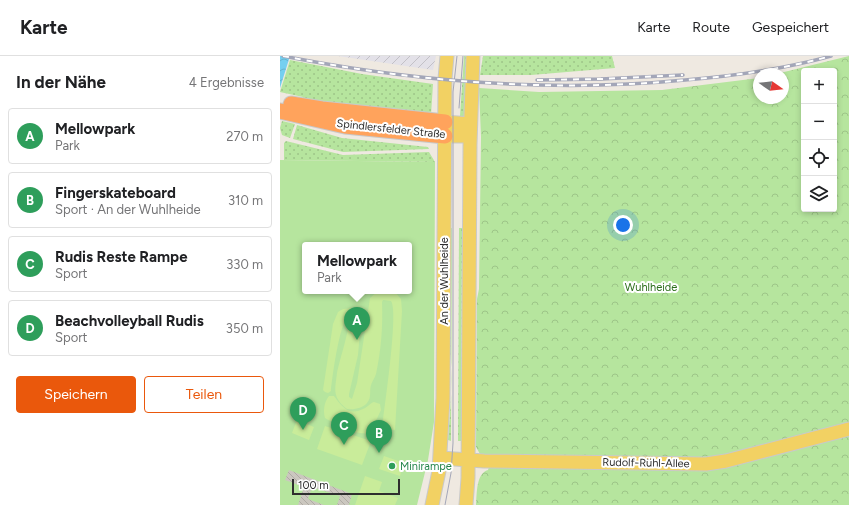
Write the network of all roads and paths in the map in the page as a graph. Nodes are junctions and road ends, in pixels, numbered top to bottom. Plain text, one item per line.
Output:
1 (448, 56) edge
2 (473, 56) edge
3 (285, 107) edge
4 (445, 129) junction
5 (470, 130) junction
6 (849, 429) edge
7 (440, 458) junction
8 (467, 459) junction
9 (432, 505) edge
10 (466, 505) edge

1 - 4 main road, An der Wuhlheide
2 - 5 main road
3 - 4 highway, Spindlersfelder Straße
4 - 5 main road, Spindlersfelder Straße
4 - 7 main road, An der Wuhlheide
5 - 8 main road
6 - 8 main road, Rudolf-Rühl-Allee
7 - 8 main road, Rudolf-Rühl-Allee
7 - 9 main road, An der Wuhlheide
8 - 10 main road

